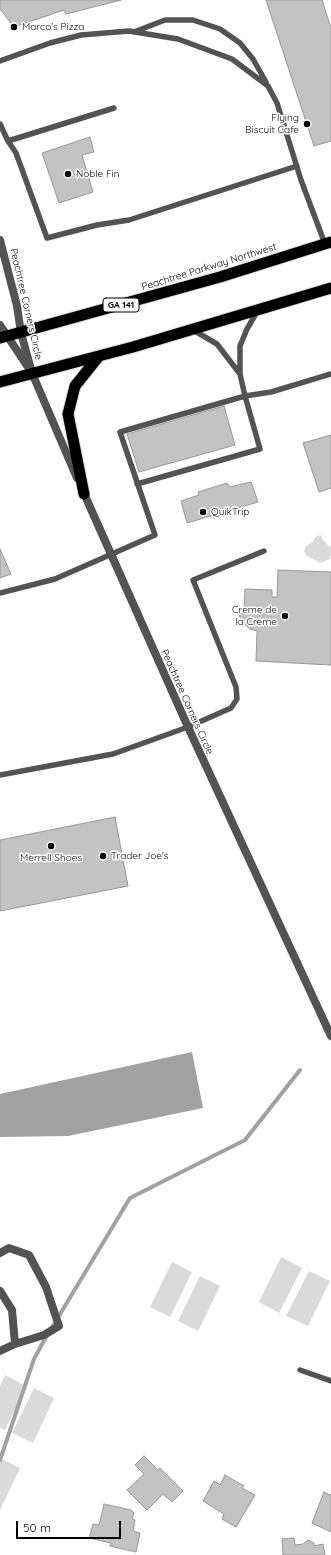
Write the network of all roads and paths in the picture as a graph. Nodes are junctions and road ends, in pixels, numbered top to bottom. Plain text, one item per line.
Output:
1 (132, 33) junction
2 (0, 61) edge
3 (268, 86) junction
4 (114, 108) dead end
5 (0, 124) edge
6 (8, 141) junction
7 (297, 166) junction
8 (0, 240) edge
9 (328, 243) edge
10 (331, 288) edge
11 (258, 310) junction
12 (0, 325) edge
13 (191, 329) junction
14 (21, 333) junction
15 (3, 337) edge
16 (100, 355) junction
17 (32, 373) junction
18 (240, 374) junction
19 (331, 374) edge
20 (0, 382) edge
21 (245, 396) junction
22 (137, 484) junction
23 (84, 494) junction
24 (264, 551) dead end
25 (110, 555) junction
26 (0, 593) edge
27 (188, 727) junction
28 (0, 775) edge
29 (331, 1036) edge
30 (0, 1253) edge
31 (0, 1291) edge
32 (15, 1344) junction
33 (0, 1351) edge
34 (300, 1370) dead end
35 (331, 1381) edge

1 - 2 lane
1 - 3 lane
1 - 3 lane
3 - 7 lane
4 - 6 lane
5 - 6 lane
6 - 7 lane
7 - 9 lane
8 - 14 street, Peachtree Corners Circle
9 - 14 highway, Peachtree Parkway Northwest / GA 141
10 - 11 highway
11 - 13 highway
11 - 18 lane
12 - 15 street, Peachtree Corners Circle
13 - 16 highway
13 - 18 lane
14 - 15 highway, Peachtree Parkway Northwest / GA 141
14 - 17 street, Peachtree Corners Circle
15 - 17 street, Peachtree Corners Circle
16 - 17 highway
16 - 23 highway
17 - 20 highway
17 - 23 street, Peachtree Corners Circle
18 - 21 lane
19 - 21 lane
21 - 22 lane
21 - 22 lane
22 - 25 lane
23 - 25 street, Peachtree Corners Circle
24 - 27 lane
25 - 26 lane
25 - 27 street, Peachtree Corners Circle
27 - 28 lane
27 - 29 street, Peachtree Corners Circle
30 - 32 street
31 - 32 street
32 - 33 street
34 - 35 lane

